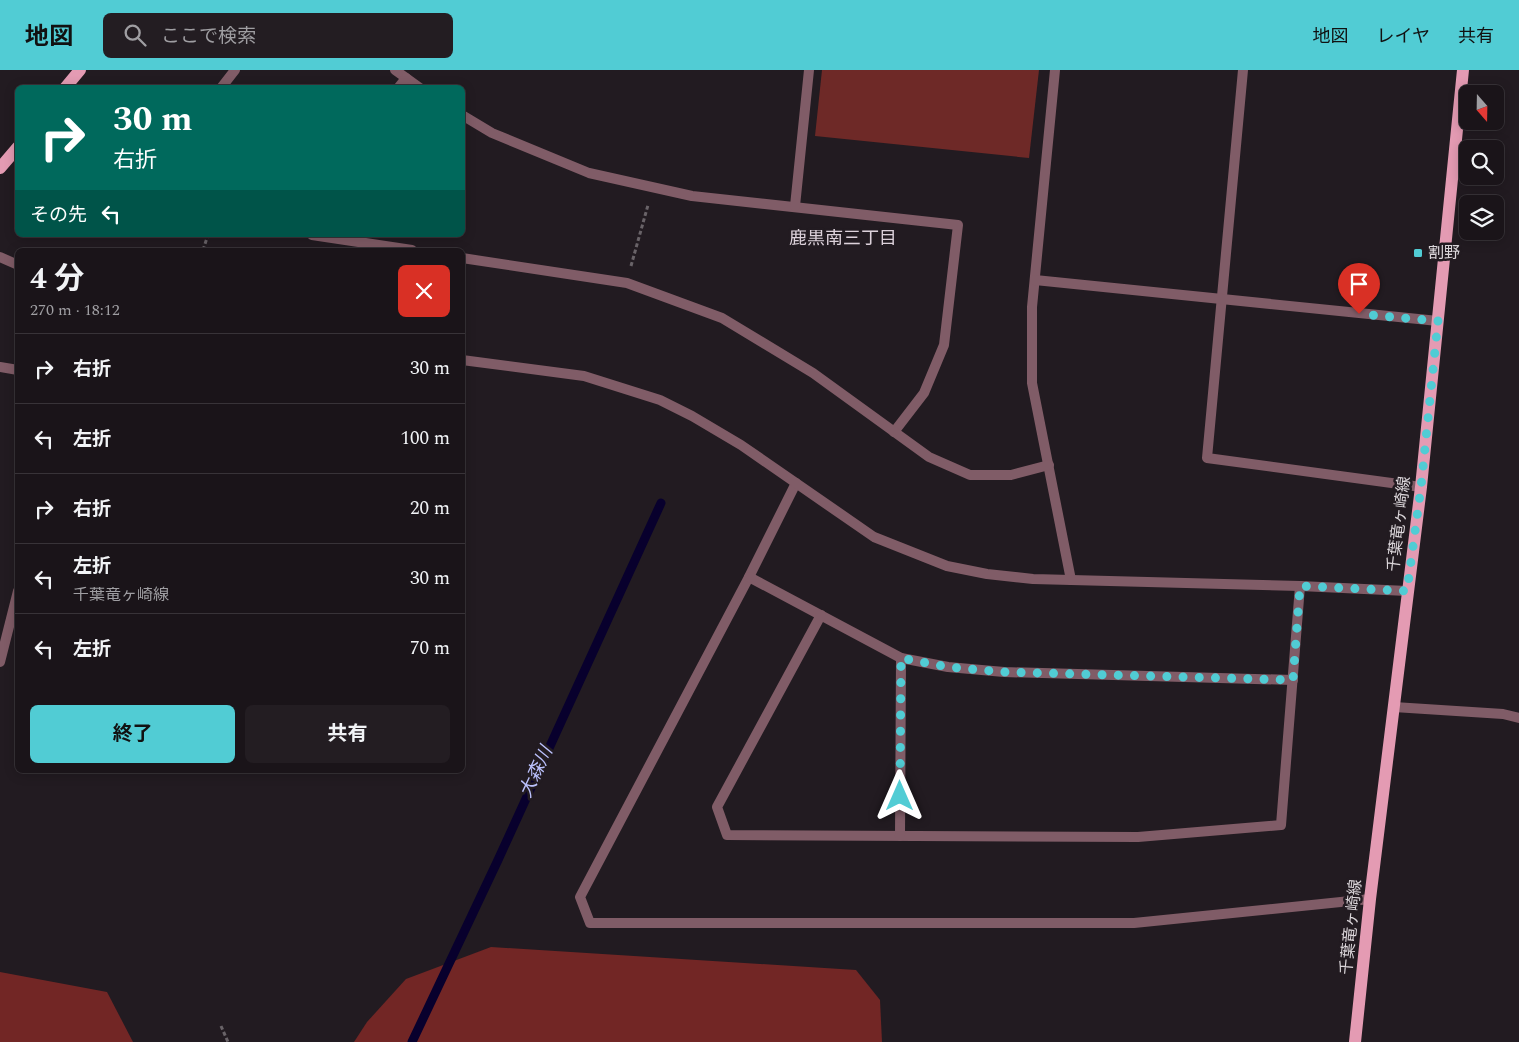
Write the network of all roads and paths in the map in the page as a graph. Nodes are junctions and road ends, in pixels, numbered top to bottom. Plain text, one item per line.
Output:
1 (80, 70) edge
2 (236, 70) edge
3 (395, 70) edge
4 (808, 70) edge
5 (1055, 70) edge
6 (1243, 70) edge
7 (1463, 70) edge
8 (406, 78) junction
9 (68, 85) edge
10 (224, 85) edge
11 (400, 85) edge
12 (416, 85) edge
13 (465, 116) edge
14 (15, 150) edge
15 (0, 168) edge
16 (653, 187) junction
17 (795, 206) junction
18 (329, 237) edge
19 (399, 248) edge
20 (0, 258) edge
21 (465, 258) edge
22 (15, 264) edge
23 (1035, 280) junction
24 (627, 283) junction
25 (1222, 300) junction
26 (1438, 321) junction
27 (465, 360) edge
28 (0, 367) edge
29 (15, 370) edge
30 (894, 432) junction
31 (1049, 465) junction
32 (796, 483) junction
33 (1421, 487) junction
34 (750, 577) junction
35 (1071, 580) junction
36 (1300, 586) junction
37 (1407, 591) junction
38 (15, 603) edge
39 (821, 615) junction
40 (901, 658) junction
41 (0, 662) edge
42 (1293, 680) junction
43 (1394, 707) junction
44 (1519, 718) edge
45 (900, 836) junction
46 (1370, 899) junction
47 (221, 1026) dead end
48 (228, 1042) edge
49 (1355, 1042) edge

1 - 9 main road
2 - 10 street
3 - 8 street
4 - 17 street
5 - 23 street
6 - 25 street
7 - 26 main road, 千葉竜ヶ崎線
8 - 11 street
8 - 12 street
13 - 16 street
14 - 15 main road
16 - 17 street
16 - 24 path
17 - 30 street
18 - 19 street
20 - 22 street
21 - 24 street
23 - 25 street
23 - 31 street
24 - 30 street
25 - 26 street
25 - 33 street
26 - 33 main road, 千葉竜ヶ崎線
27 - 32 street
28 - 29 street
30 - 31 street
31 - 35 street
32 - 34 street
32 - 35 street
33 - 37 main road, 千葉竜ヶ崎線
34 - 39 street
34 - 46 street
35 - 36 street
36 - 37 street
36 - 42 street
37 - 43 main road, 千葉竜ヶ崎線
38 - 41 street
39 - 40 street
39 - 45 street
40 - 42 street
40 - 45 street
42 - 45 street
43 - 44 street
43 - 46 main road, 千葉竜ヶ崎線
46 - 49 main road, 千葉竜ヶ崎線
47 - 48 path

